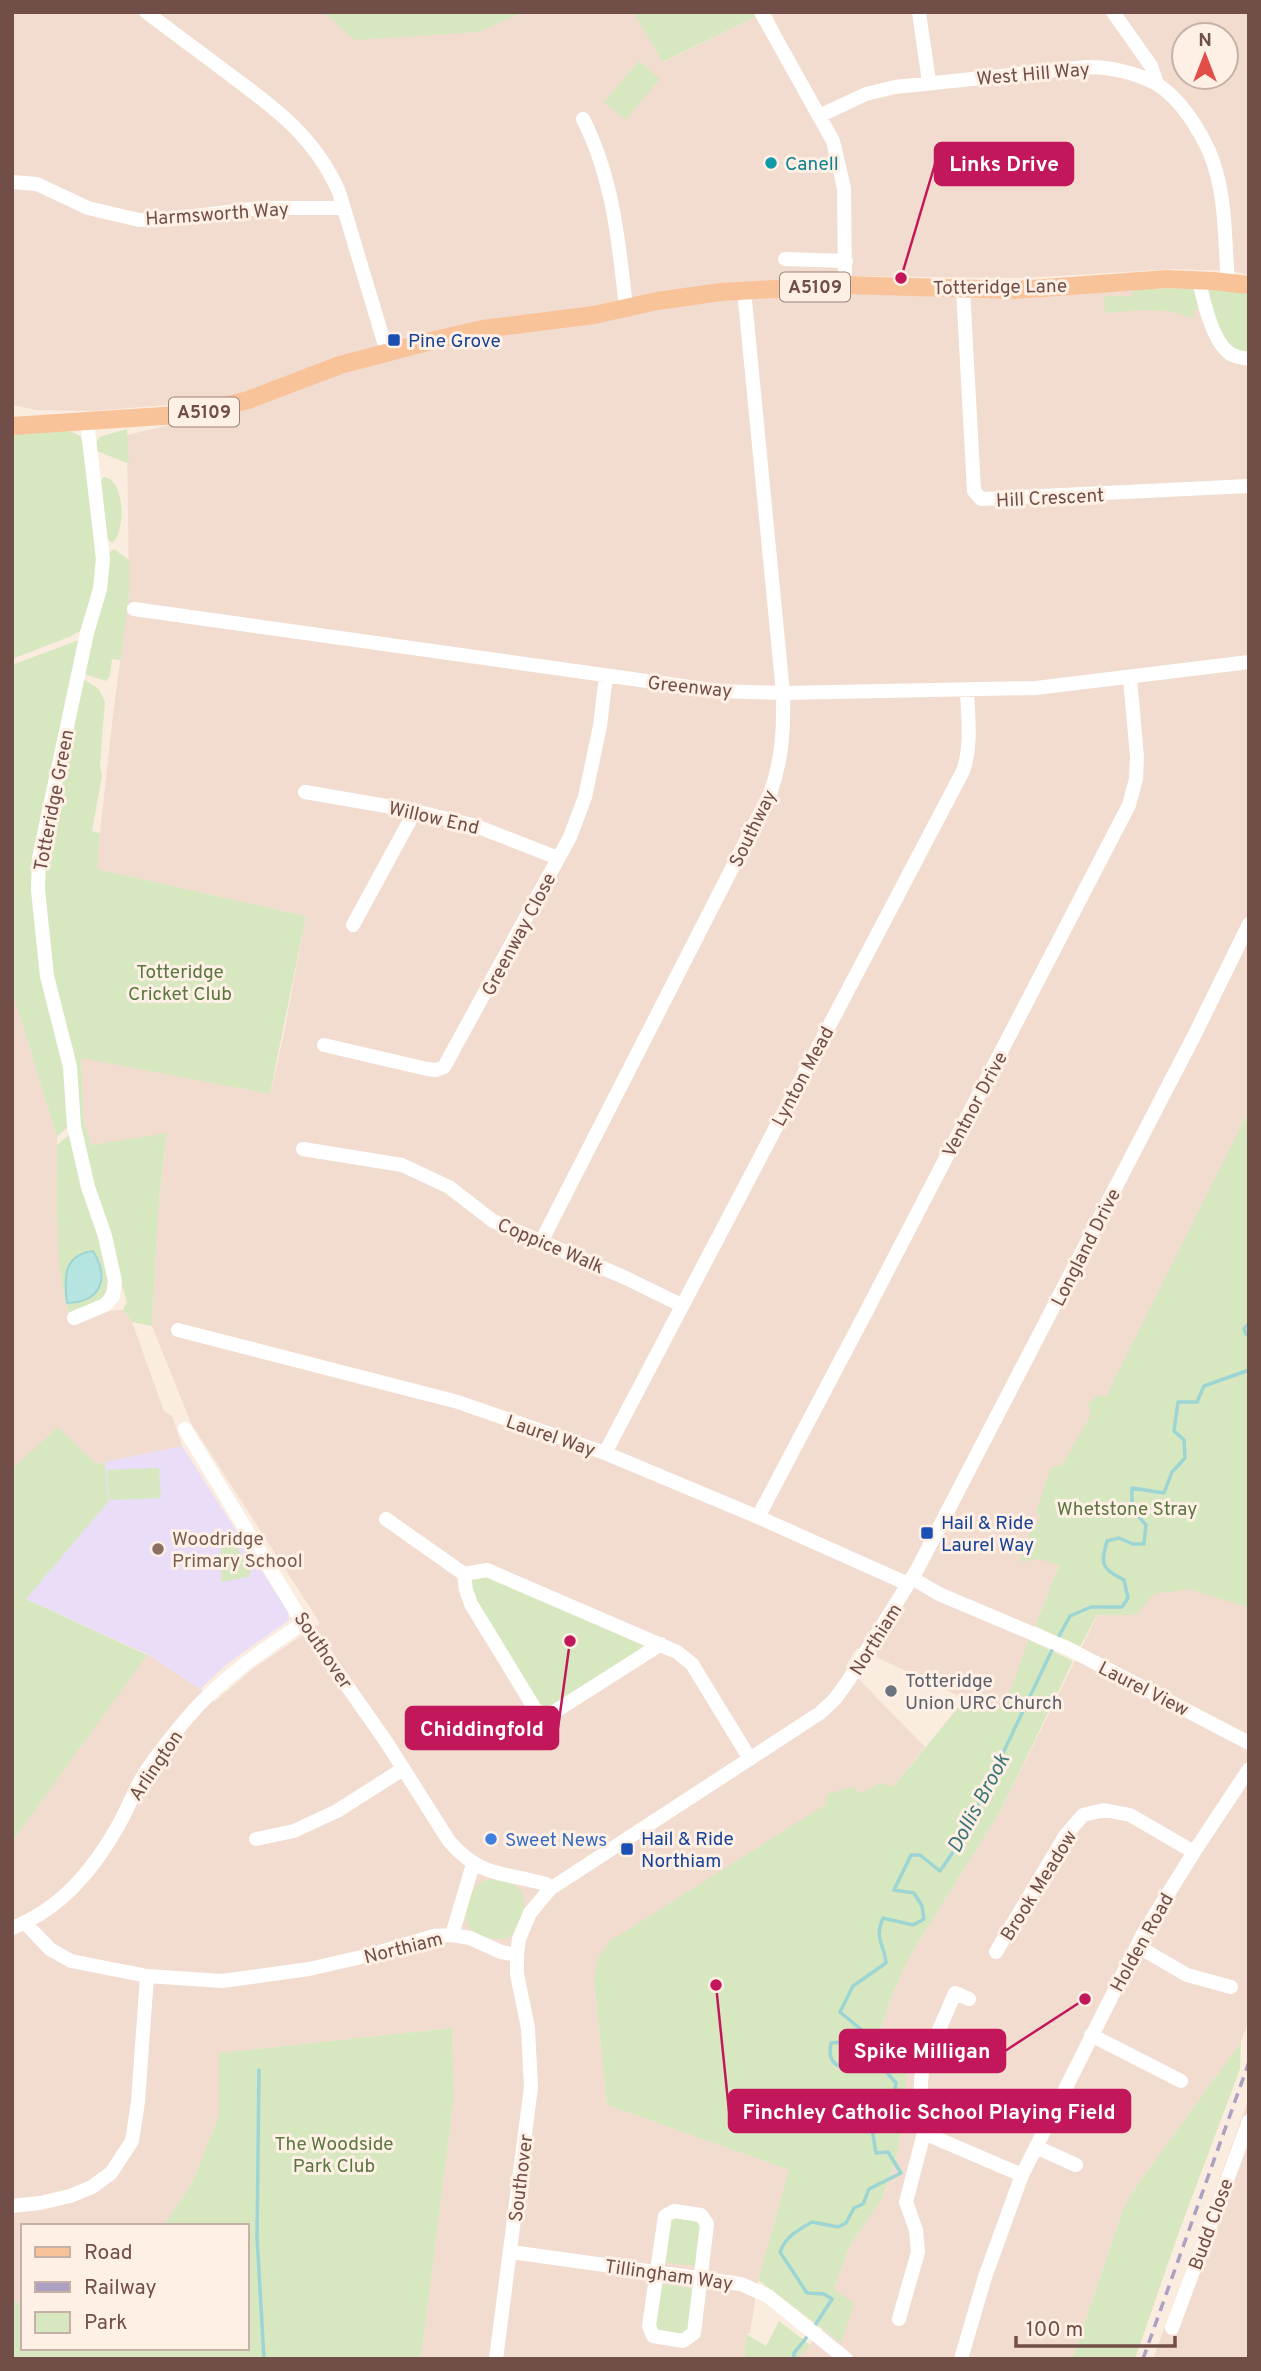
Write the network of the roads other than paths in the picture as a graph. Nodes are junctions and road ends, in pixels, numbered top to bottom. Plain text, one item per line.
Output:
1 (146, 12) edge
2 (761, 12) edge
3 (919, 12) edge
4 (1113, 12) edge
5 (929, 82) junction
6 (1157, 84) junction
7 (820, 116) junction
8 (583, 118) dead end
9 (12, 181) edge
10 (344, 208) junction
11 (785, 259) dead end
12 (846, 261) junction
13 (1199, 280) junction
14 (1228, 282) junction
15 (845, 285) junction
16 (1249, 285) edge
17 (963, 289) junction
18 (744, 290) junction
19 (626, 308) junction
20 (387, 352) junction
21 (1249, 359) edge
22 (87, 422) junction
23 (12, 426) edge
24 (1249, 486) edge
25 (134, 609) dead end
26 (1249, 662) edge
27 (606, 676) junction
28 (1129, 678) junction
29 (967, 690) junction
30 (783, 693) junction
31 (305, 792) dead end
32 (415, 811) junction
33 (558, 858) junction
34 (1249, 923) edge
35 (353, 925) dead end
36 (324, 1045) dead end
37 (303, 1149) dead end
38 (542, 1240) junction
39 (681, 1305) junction
40 (74, 1318) dead end
41 (178, 1330) dead end
42 (185, 1429) dead end
43 (605, 1453) junction
44 (758, 1517) junction
45 (386, 1519) dead end
46 (464, 1574) junction
47 (913, 1577) junction
48 (303, 1623) junction
49 (1045, 1638) joint
50 (661, 1644) junction
51 (1249, 1743) edge
52 (751, 1759) junction
53 (403, 1769) junction
54 (1249, 1769) edge
55 (256, 1839) dead end
56 (1194, 1852) junction
57 (473, 1864) junction
58 (551, 1889) junction
59 (19, 1926) edge
60 (452, 1935) junction
61 (1137, 1946) junction
62 (996, 1952) dead end
63 (517, 1955) junction
64 (147, 1976) junction
65 (1230, 1987) dead end
66 (969, 1999) dead end
67 (1091, 2035) junction
68 (1181, 2081) dead end
69 (1249, 2121) edge
70 (924, 2133) junction
71 (1036, 2147) junction
72 (1076, 2165) dead end
73 (1022, 2175) junction
74 (12, 2206) edge
75 (511, 2252) junction
76 (656, 2272) junction
77 (699, 2278) junction
78 (899, 2319) dead end
79 (1172, 2328) dead end
80 (496, 2359) edge
81 (846, 2359) edge
82 (961, 2359) edge

1 - 10 street
2 - 7 street
3 - 5 street
4 - 6 street
5 - 6 street, West Hill Way
5 - 7 street, West Hill Way
6 - 14 street, West Hill Way
7 - 12 street
8 - 19 street
9 - 10 street, Harmsworth Way
10 - 20 street
11 - 12 street
12 - 15 street
13 - 14 main road, Totteridge Lane / A5109
13 - 17 main road, Totteridge Lane / A5109
13 - 21 street
14 - 16 main road, Totteridge Lane / A5109
15 - 17 main road, Totteridge Lane / A5109
15 - 18 main road, Totteridge Lane / A5109
17 - 24 street, Hill Crescent
18 - 19 main road, Totteridge Lane / A5109
18 - 30 street, Southway
19 - 20 main road, Totteridge Lane / A5109
20 - 22 main road, A5109
22 - 23 main road, A5109
22 - 40 street, Totteridge Green
25 - 27 street, Greenway
26 - 28 street, Greenway
27 - 30 street, Greenway
27 - 33 street, Greenway Close
28 - 29 street, Greenway
28 - 44 street, Ventnor Drive
29 - 30 street, Greenway
29 - 39 street, Lynton Mead
30 - 38 street, Southway
31 - 32 street, Willow End
32 - 33 street, Willow End
32 - 35 street
33 - 36 street, Greenway Close
34 - 47 street, Longland Drive
37 - 38 street, Coppice Walk
38 - 39 street, Coppice Walk
39 - 43 street, Lynton Mead
41 - 43 street, Laurel Way
42 - 48 street, Southover
43 - 44 street, Laurel Way
44 - 47 street, Laurel Way
45 - 46 street
46 - 50 street
46 - 50 street
47 - 49 street, Laurel Way
47 - 52 street, Northiam
48 - 53 street, Southover
48 - 59 street, Arlington
49 - 51 street, Laurel View
50 - 52 street
52 - 58 street, Northiam
53 - 55 street
53 - 57 street, Southover
54 - 56 street, Holden Road
56 - 61 street, Holden Road
56 - 62 street, Brook Meadow
57 - 58 street, Southover
57 - 60 street
58 - 63 street, Northiam
59 - 64 street, Northiam
60 - 63 street, Northiam
60 - 64 street, Northiam
61 - 65 street
61 - 67 street, Holden Road
63 - 75 street, Southover
64 - 74 street
66 - 70 street
67 - 68 street
67 - 71 street, Holden Road
69 - 79 street, Budd Close
70 - 73 street
70 - 78 street
71 - 72 street
71 - 73 street, Holden Road
73 - 82 street, Holden Road
75 - 76 street, Tillingham Way
75 - 80 street, Southover
76 - 77 street, Tillingham Way
76 - 77 street
76 - 77 street
77 - 81 street, Tillingham Way

